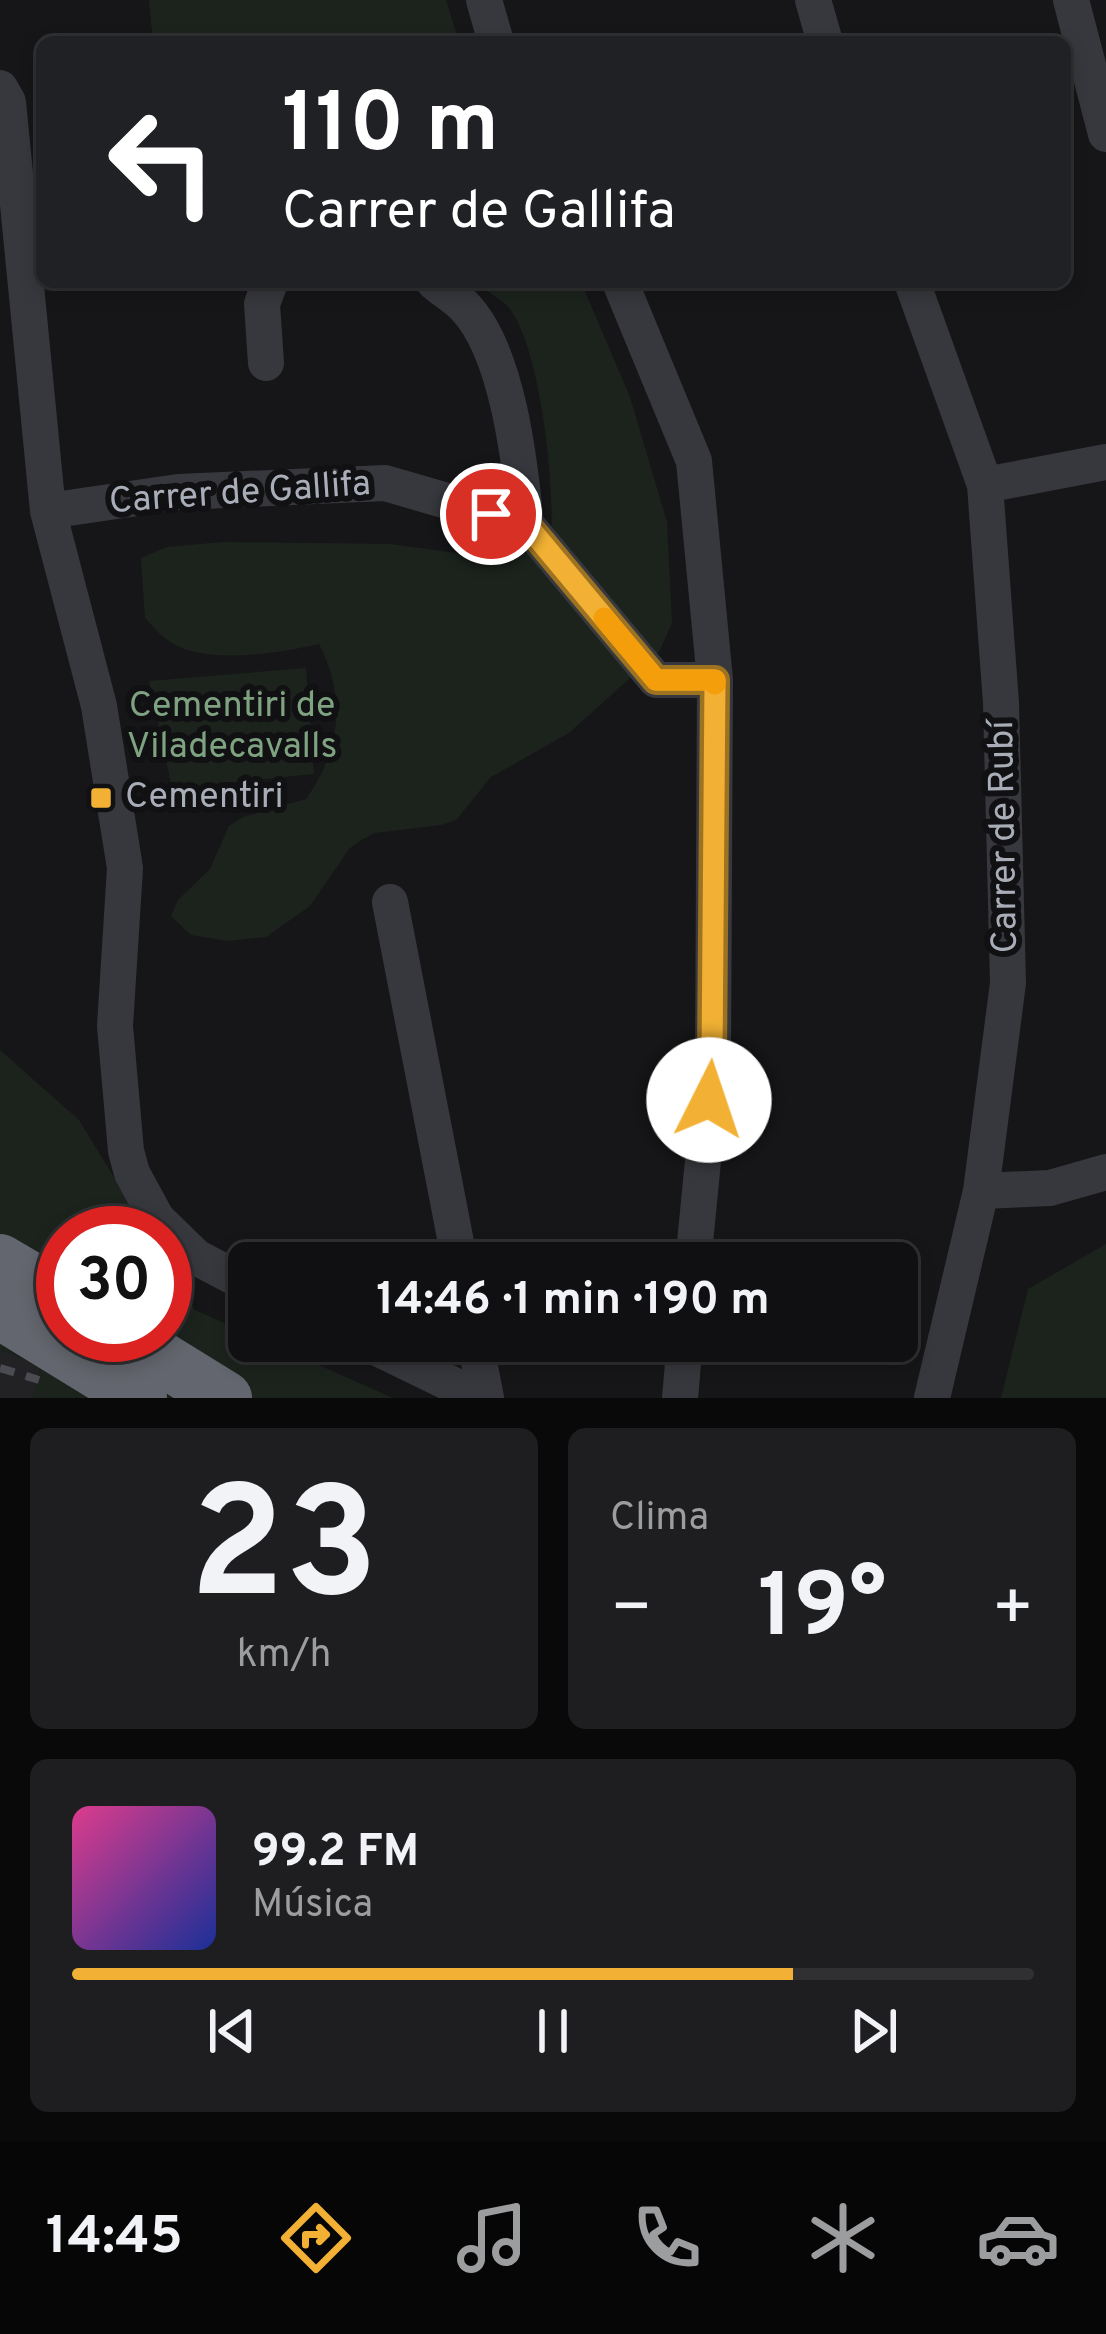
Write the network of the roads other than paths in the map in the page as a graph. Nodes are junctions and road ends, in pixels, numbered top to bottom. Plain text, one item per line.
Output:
1 (484, 0) edge
2 (813, 0) edge
3 (1071, 0) edge
4 (494, 36) edge
5 (823, 36) edge
6 (0, 88) edge
7 (1106, 134) edge
8 (269, 288) edge
9 (442, 288) edge
10 (622, 288) edge
11 (914, 288) edge
12 (266, 363) dead end
13 (1106, 462) edge
14 (985, 485) junction
15 (48, 511) junction
16 (526, 524) junction
17 (715, 680) junction
18 (390, 902) dead end
19 (1106, 1172) edge
20 (981, 1191) junction
21 (456, 1242) edge
22 (695, 1242) edge
23 (0, 1261) edge
24 (228, 1274) edge
25 (36, 1282) edge
26 (0, 1312) edge
27 (167, 1362) edge
28 (407, 1362) edge
29 (478, 1362) edge
30 (683, 1362) edge
31 (140, 1398) edge
32 (225, 1398) edge
33 (483, 1398) edge
34 (680, 1398) edge
35 (932, 1398) edge

1 - 4 street
2 - 5 street
3 - 7 street
6 - 15 street
8 - 12 street
9 - 16 street
10 - 17 street
11 - 14 street, Carrer de Rubí
13 - 14 street
14 - 20 street, Carrer de Rubí
15 - 16 street, Carrer de Gallifa
15 - 24 street
16 - 17 street
17 - 22 street
18 - 21 street
19 - 20 street
20 - 35 street, Carrer de Rubí
23 - 25 highway
26 - 31 highway
27 - 32 highway
28 - 33 street
29 - 33 street
30 - 34 street

